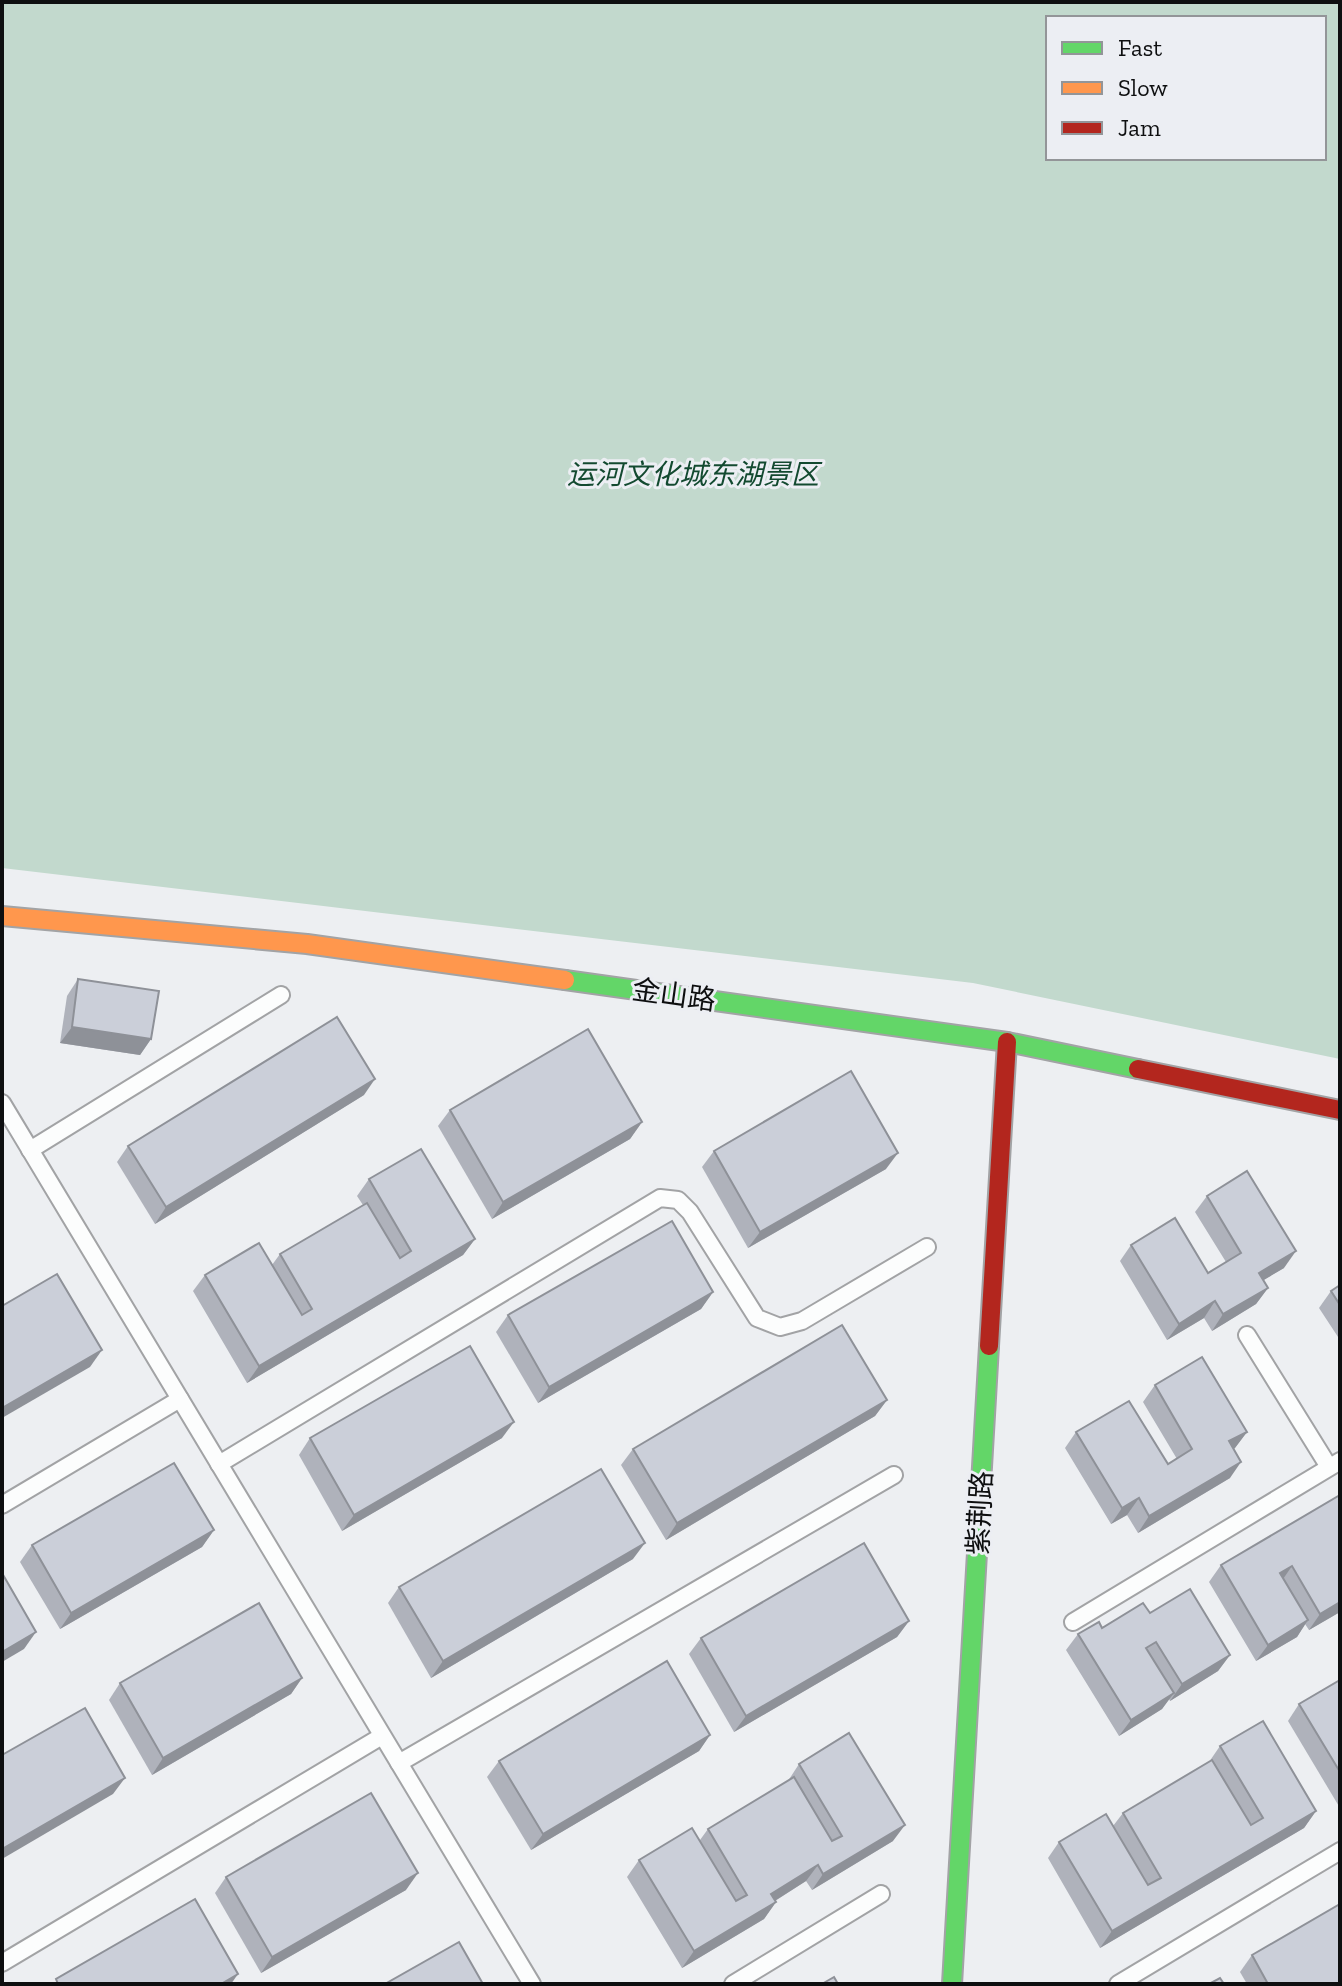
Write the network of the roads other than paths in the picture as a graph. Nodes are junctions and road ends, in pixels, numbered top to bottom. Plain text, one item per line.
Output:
1 (2, 916) edge
2 (281, 995) dead end
3 (1007, 1042) junction
4 (2, 1103) edge
5 (1340, 1110) edge
6 (30, 1150) junction
7 (927, 1247) dead end
8 (1247, 1335) dead end
9 (180, 1399) junction
10 (219, 1464) junction
11 (1334, 1464) edge
12 (894, 1475) dead end
13 (2, 1505) edge
14 (1073, 1622) dead end
15 (382, 1736) junction
16 (399, 1763) junction
17 (1340, 1851) edge
18 (881, 1894) dead end
19 (2, 1963) edge
20 (532, 1984) edge
21 (733, 1984) edge
22 (952, 1984) edge
23 (1118, 1984) edge

1 - 3 street, 金山路
2 - 6 lane
3 - 5 street, 金山路
3 - 22 street, 紫荆路
4 - 6 lane
6 - 9 lane
7 - 10 lane
8 - 11 lane
9 - 10 lane
9 - 13 lane
10 - 15 lane
11 - 14 lane
12 - 16 lane
15 - 16 lane
15 - 19 lane
16 - 20 lane
17 - 23 lane
18 - 21 lane

